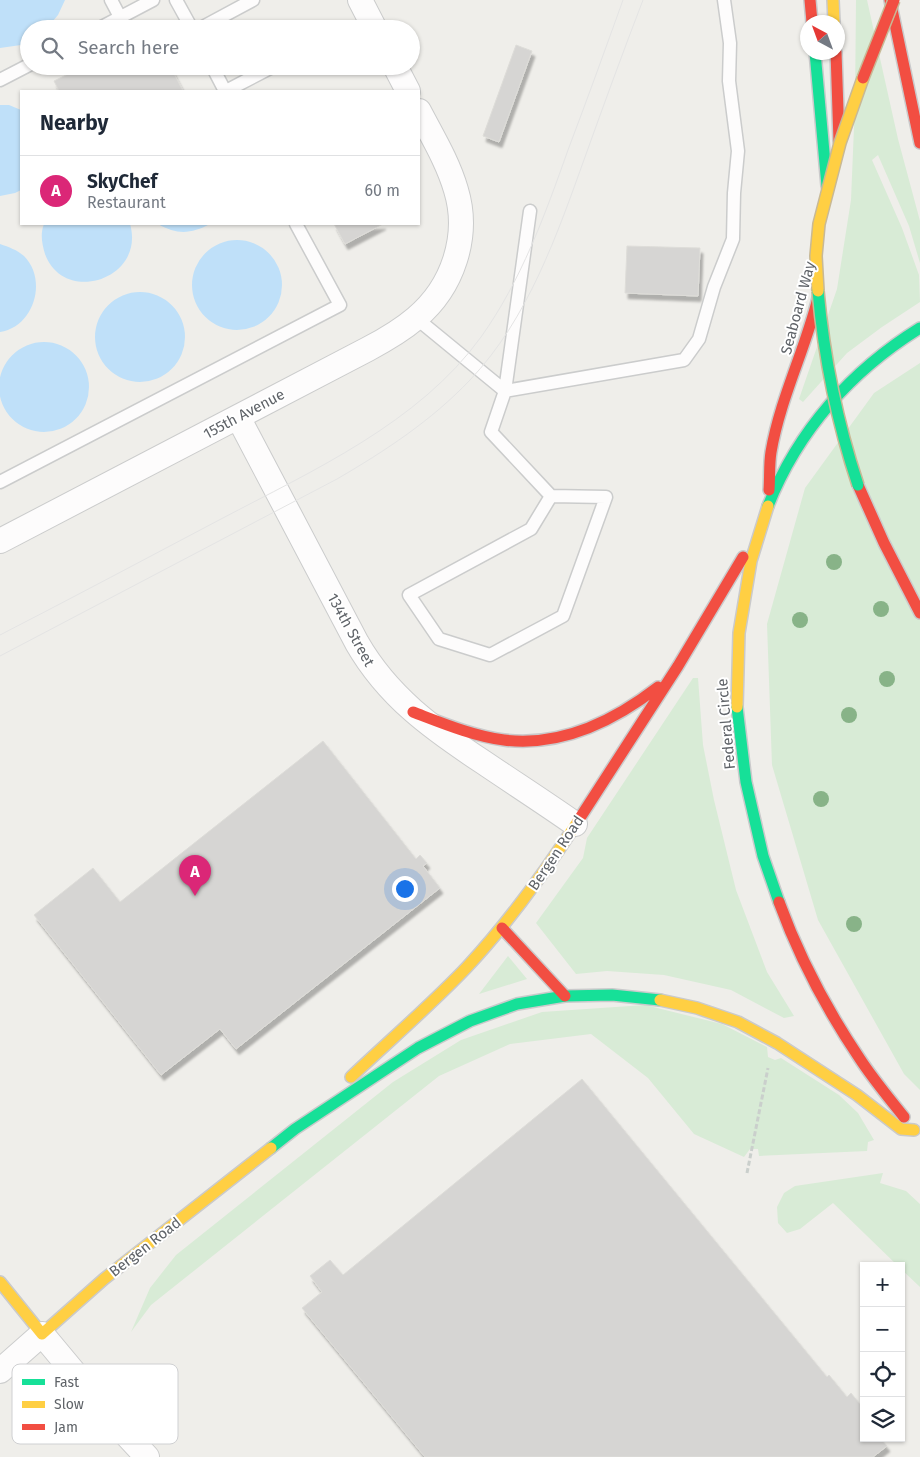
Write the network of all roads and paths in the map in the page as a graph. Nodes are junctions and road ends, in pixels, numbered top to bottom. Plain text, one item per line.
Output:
1 (110, 0) edge
2 (153, 0) edge
3 (176, 0) edge
4 (253, 0) edge
5 (360, 0) edge
6 (724, 0) edge
7 (810, 0) edge
8 (833, 0) edge
9 (890, 0) edge
10 (894, 0) edge
11 (811, 15) edge
12 (834, 15) edge
13 (120, 17) junction
14 (114, 20) edge
15 (187, 20) edge
16 (216, 20) edge
17 (370, 20) edge
18 (816, 60) edge
19 (836, 60) edge
20 (20, 70) edge
21 (217, 75) edge
22 (257, 75) edge
23 (400, 75) edge
24 (0, 80) edge
25 (225, 90) edge
26 (228, 90) edge
27 (407, 90) edge
28 (420, 113) edge
29 (920, 142) edge
30 (530, 211) dead end
31 (833, 219) dead end
32 (297, 225) edge
33 (416, 318) junction
34 (920, 328) edge
35 (505, 391) junction
36 (238, 416) junction
37 (0, 482) edge
38 (551, 496) junction
39 (768, 507) junction
40 (758, 531) junction
41 (0, 542) edge
42 (920, 613) edge
43 (674, 673) junction
44 (413, 712) junction
45 (576, 824) junction
46 (502, 928) junction
47 (565, 996) junction
48 (770, 1059) dead end
49 (295, 1129) junction
50 (917, 1133) edge
51 (748, 1173) dead end
52 (0, 1282) edge
53 (42, 1334) junction
54 (67, 1364) edge
55 (0, 1371) edge
56 (135, 1444) edge
57 (147, 1457) edge

1 - 13 lane
2 - 13 lane
3 - 15 lane
4 - 16 lane
5 - 17 street
6 - 35 lane
7 - 11 main road
8 - 12 main road
9 - 29 main road
10 - 42 main road, bridge
13 - 14 lane
18 - 39 main road, Seaboard Way
19 - 31 main road
20 - 24 lane
21 - 25 lane
22 - 26 lane
23 - 27 street
28 - 33 street, 155th Avenue
30 - 35 lane
32 - 37 lane
33 - 35 lane
33 - 36 street, 155th Avenue
34 - 39 main road, Federal Circle
35 - 38 lane
36 - 41 street, 155th Avenue
36 - 44 street, 134th Street
38 - 38 lane
39 - 40 main road, Federal Circle
40 - 43 main road, Bergen Road
40 - 50 main road, Federal Circle
43 - 44 main road
43 - 45 main road, Bergen Road
44 - 45 street, 134th Street
45 - 46 main road, Bergen Road
46 - 47 main road
46 - 49 main road, Bergen Road
47 - 49 main road, Bergen Road
47 - 50 main road, Bergen Road
48 - 51 path
49 - 53 main road, Bergen Road
52 - 53 main road
53 - 54 street
53 - 55 street, Bergen Road
56 - 57 street

